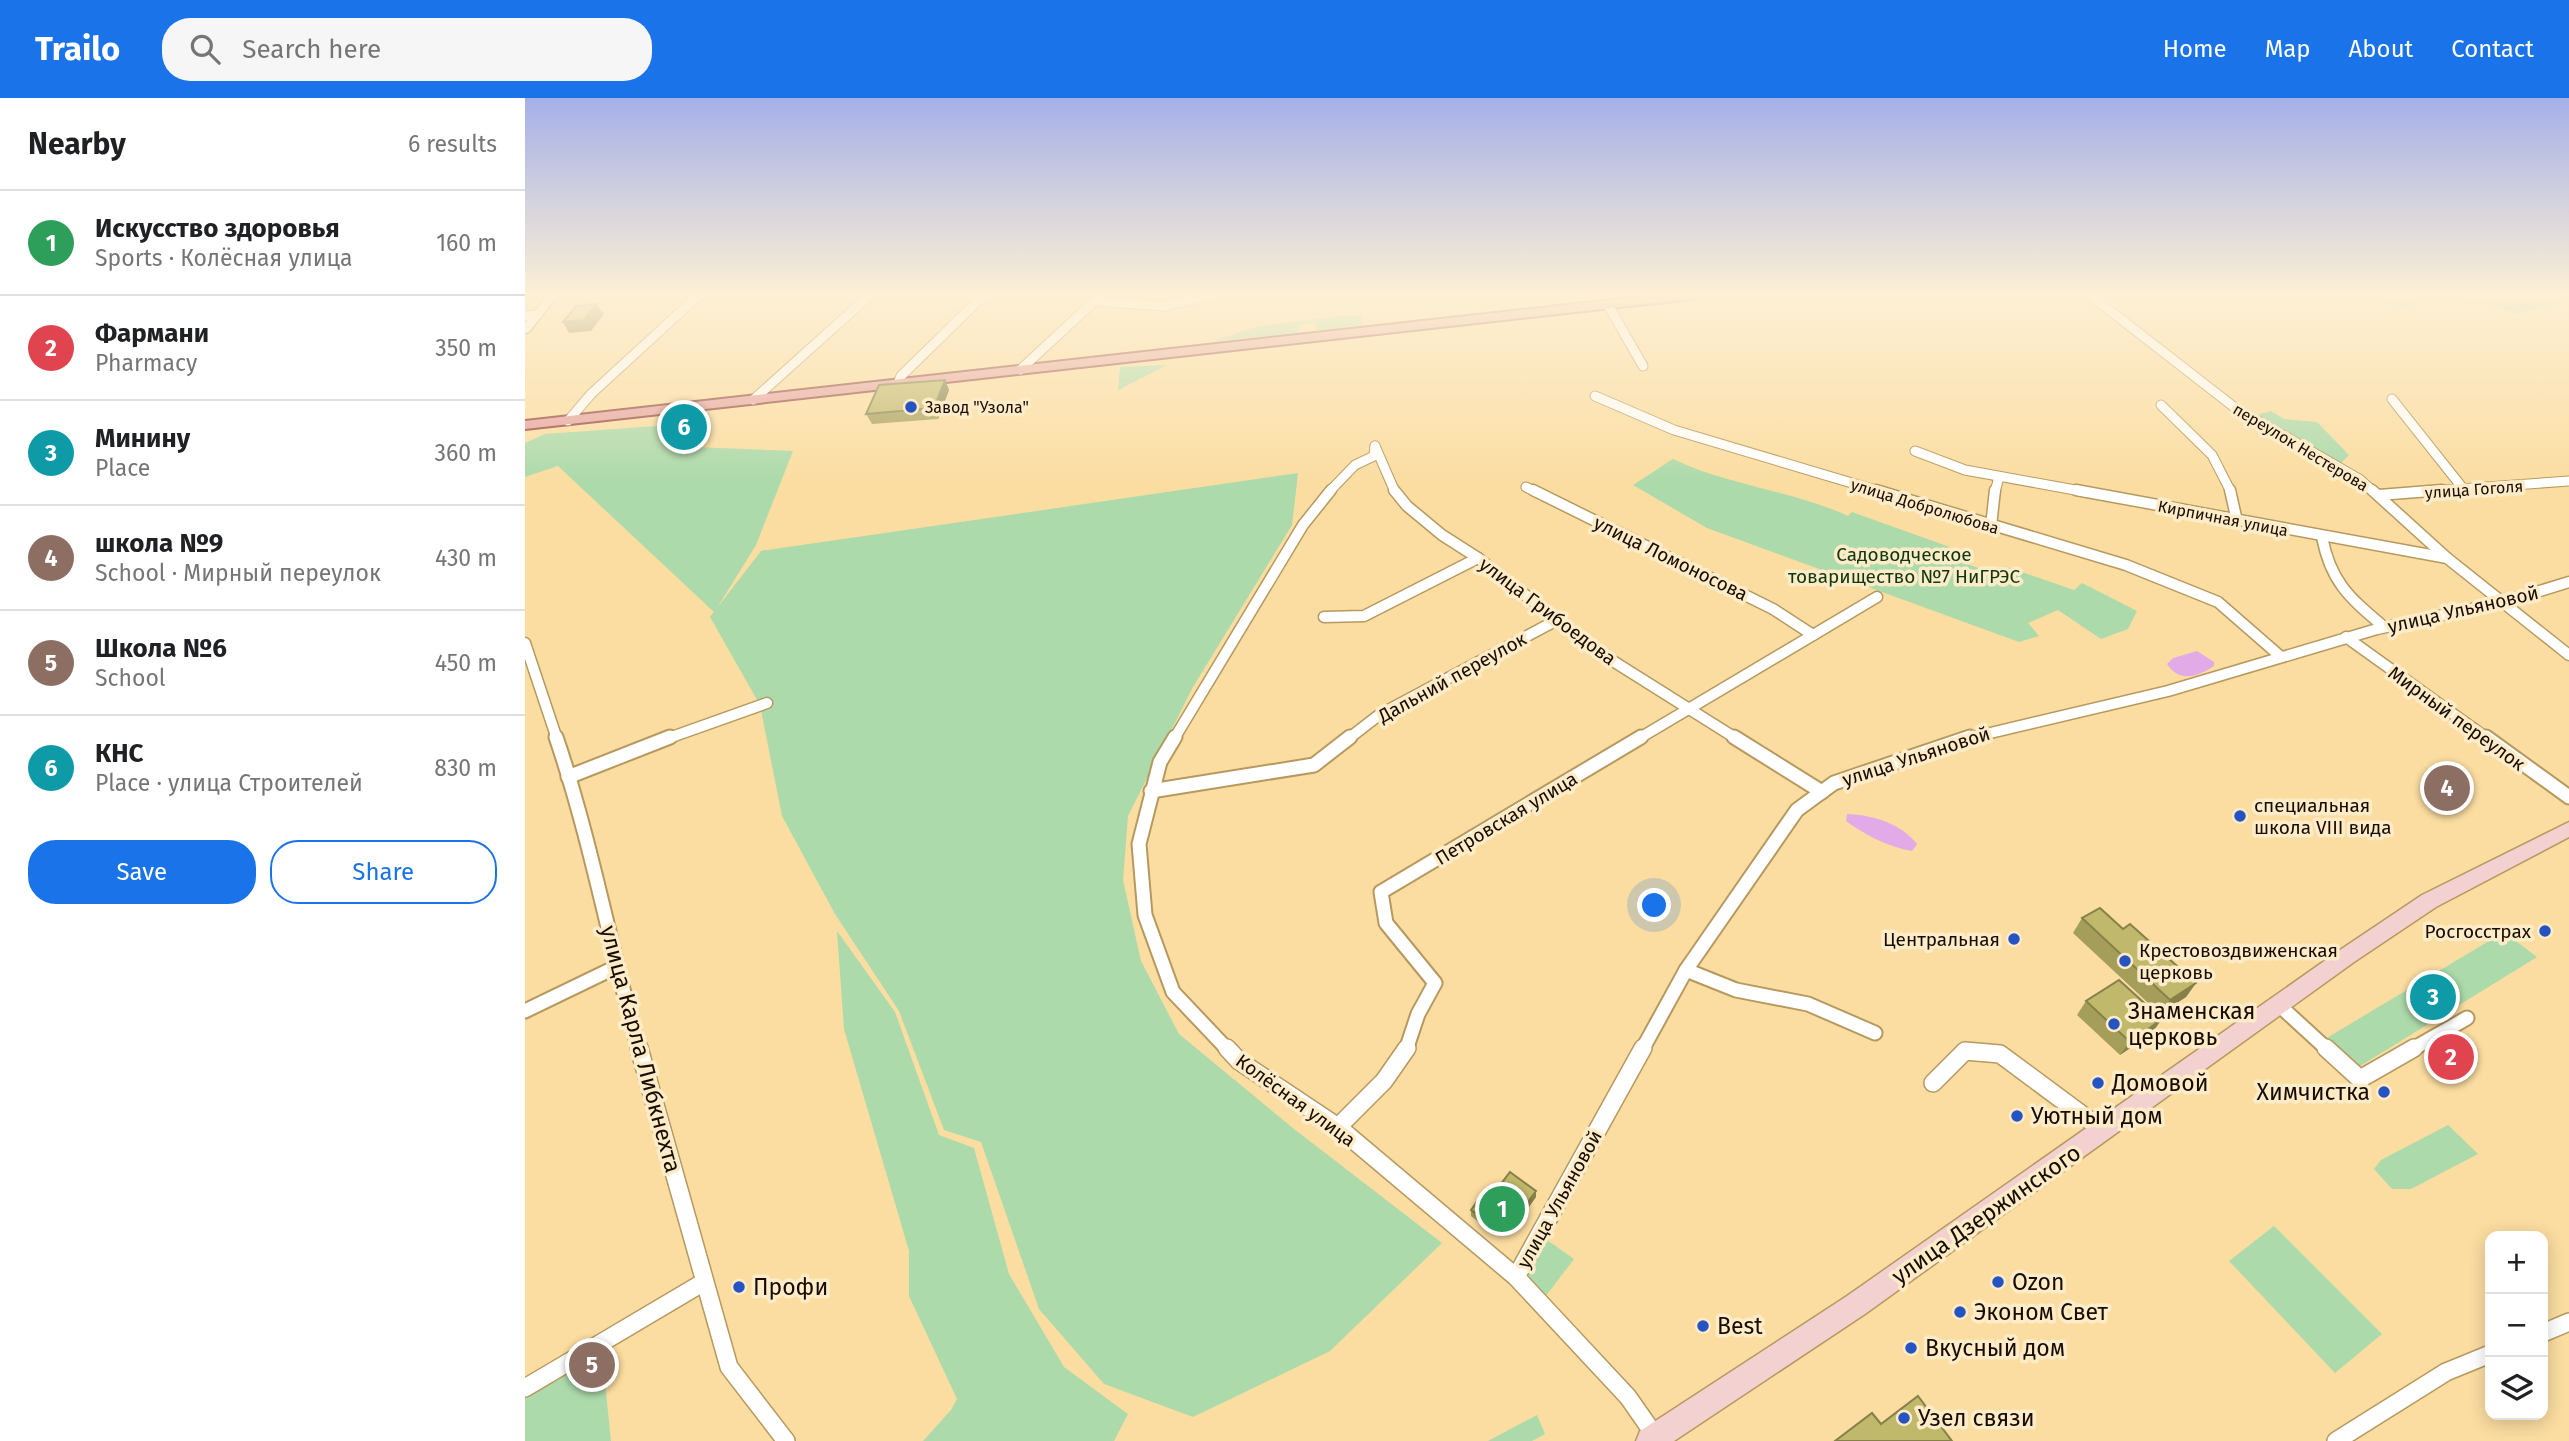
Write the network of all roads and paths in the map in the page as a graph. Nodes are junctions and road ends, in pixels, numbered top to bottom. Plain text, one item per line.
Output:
1 (631, 358) edge
2 (801, 358) edge
3 (920, 358) edge
4 (1033, 358) edge
5 (1130, 358) edge
6 (1638, 358) edge
7 (2174, 358) edge
8 (1643, 366) dead end
9 (1020, 370) junction
10 (898, 383) junction
11 (1595, 396) dead end
12 (2392, 399) dead end
13 (754, 400) junction
14 (2161, 405) dead end
15 (568, 421) junction
16 (525, 425) edge
17 (1375, 446) joint
18 (1915, 451) dead end
19 (1999, 477) junction
20 (2569, 481) edge
21 (1526, 487) dead end
22 (2465, 491) junction
23 (2379, 495) junction
24 (2237, 521) junction
25 (1991, 526) junction
26 (2322, 537) junction
27 (1478, 558) junction
28 (2447, 558) junction
29 (2569, 582) edge
30 (1877, 597) dead end
31 (2504, 602) junction
32 (1324, 617) dead end
33 (1557, 620) junction
34 (2385, 627) junction
35 (1813, 635) junction
36 (2346, 637) junction
37 (525, 643) edge
38 (2569, 654) edge
39 (2280, 656) junction
40 (767, 703) dead end
41 (1692, 708) junction
42 (568, 777) junction
43 (1151, 790) junction
44 (1822, 792) junction
45 (2569, 797) edge
46 (2569, 829) edge
47 (617, 967) junction
48 (1686, 970) junction
49 (2280, 1006) junction
50 (525, 1011) edge
51 (2467, 1018) dead end
52 (1875, 1033) dead end
53 (1933, 1083) dead end
54 (1338, 1127) junction
55 (2104, 1131) junction
56 (1516, 1277) junction
57 (704, 1282) junction
58 (2569, 1322) edge
59 (2548, 1331) edge
60 (2485, 1356) edge
61 (525, 1388) edge
62 (1653, 1439) edge
63 (786, 1441) edge
64 (2336, 1441) edge

1 - 15 street
2 - 13 street
3 - 10 street
4 - 9 street
5 - 9 main road
6 - 8 street
7 - 23 street, переулок Нестерова
9 - 10 main road
10 - 13 main road
11 - 25 street, улица Добролюбова
12 - 22 street
13 - 15 main road
14 - 24 street
15 - 16 main road
17 - 27 street, улица Грибоедова
17 - 43 street, Колёсная улица
18 - 19 street, Кирпичная улица
19 - 24 street, Кирпичная улица
19 - 25 street
20 - 22 street, улица Гоголя
21 - 35 street, улица Ломоносова
22 - 23 street, улица Гоголя
23 - 28 street, переулок Нестерова
24 - 26 street, Кирпичная улица
25 - 39 street, улица Добролюбова
26 - 28 street, Кирпичная улица
26 - 34 street
27 - 32 street
27 - 33 street, улица Грибоедова
28 - 31 street, переулок Нестерова
29 - 31 street, улица Ульяновой
30 - 35 street, Петровская улица
31 - 34 street, улица Ульяновой
31 - 38 street, переулок Нестерова
33 - 41 street, улица Грибоедова
33 - 43 street, Дальний переулок
34 - 36 street, улица Ульяновой
35 - 41 street, Петровская улица
36 - 39 street, улица Ульяновой
36 - 45 street, Мирный переулок
37 - 42 street, улица Карла Либкнехта
39 - 44 street, улица Ульяновой
40 - 42 street
41 - 44 street, улица Грибоедова
41 - 54 street, Петровская улица
42 - 47 street, улица Карла Либкнехта
43 - 54 street, Колёсная улица
44 - 48 street, улица Ульяновой
46 - 49 main road, улица Дзержинского
47 - 50 street
47 - 57 street, улица Карла Либкнехта
48 - 52 street
48 - 56 street, улица Ульяновой
49 - 51 street
49 - 55 main road, улица Дзержинского
53 - 55 street
54 - 56 street, Колёсная улица
55 - 62 main road, улица Дзержинского
56 - 62 street, Колёсная улица
57 - 61 street
57 - 63 street, улица Карла Либкнехта
58 - 59 street
60 - 64 street

